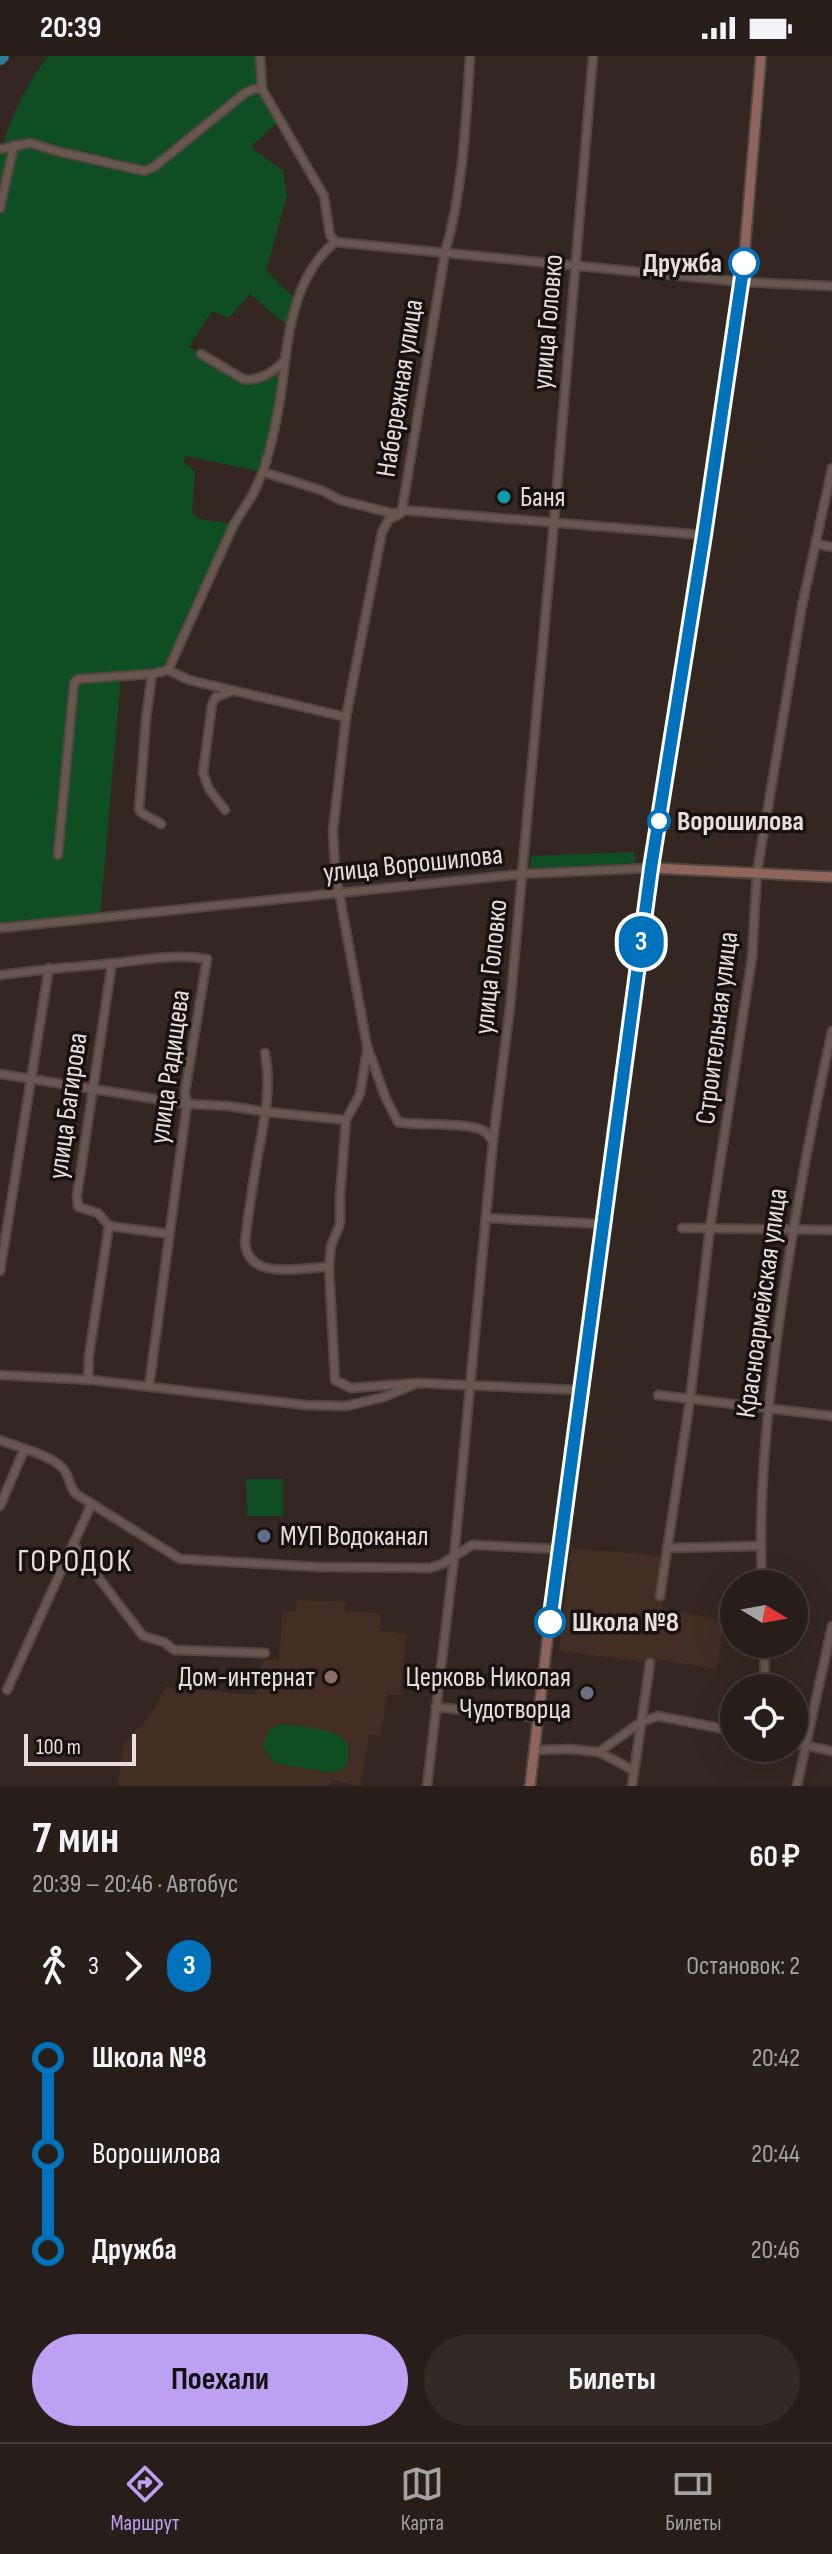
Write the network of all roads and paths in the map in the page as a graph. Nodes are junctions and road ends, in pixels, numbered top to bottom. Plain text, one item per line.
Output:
1 (260, 56) edge
2 (470, 56) edge
3 (593, 56) edge
4 (761, 56) edge
5 (262, 89) junction
6 (14, 145) junction
7 (2, 149) edge
8 (0, 208) edge
9 (335, 242) junction
10 (445, 253) junction
11 (574, 265) junction
12 (742, 282) junction
13 (832, 286) edge
14 (201, 354) dead end
15 (284, 361) junction
16 (832, 468) edge
17 (263, 472) junction
18 (402, 512) junction
19 (554, 522) junction
20 (704, 535) junction
21 (816, 544) junction
22 (832, 547) edge
23 (168, 670) junction
24 (152, 674) junction
25 (234, 691) junction
26 (346, 717) junction
27 (225, 810) dead end
28 (161, 824) dead end
29 (58, 855) dead end
30 (651, 868) junction
31 (757, 872) junction
32 (522, 874) junction
33 (832, 877) edge
34 (339, 893) junction
35 (0, 928) edge
36 (112, 963) junction
37 (49, 968) junction
38 (0, 975) edge
39 (832, 1031) edge
40 (367, 1046) junction
41 (265, 1053) dead end
42 (0, 1074) edge
43 (33, 1079) junction
44 (94, 1089) junction
45 (187, 1104) junction
46 (267, 1112) junction
47 (346, 1120) junction
48 (493, 1141) junction
49 (486, 1218) junction
50 (603, 1224) junction
51 (109, 1226) junction
52 (710, 1227) junction
53 (682, 1228) dead end
54 (792, 1228) junction
55 (832, 1230) edge
56 (170, 1234) junction
57 (329, 1267) junction
58 (0, 1271) edge
59 (0, 1375) edge
60 (88, 1380) junction
61 (417, 1383) junction
62 (470, 1385) junction
63 (149, 1387) junction
64 (579, 1390) junction
65 (658, 1395) dead end
66 (690, 1399) junction
67 (768, 1407) junction
68 (832, 1416) edge
69 (0, 1440) edge
70 (24, 1450) junction
71 (91, 1505) junction
72 (0, 1506) edge
73 (73, 1544) junction
74 (760, 1546) junction
75 (667, 1548) junction
76 (558, 1549) junction
77 (454, 1558) junction
78 (761, 1570) edge
79 (660, 1596) dead end
80 (832, 1626) edge
81 (265, 1653) dead end
82 (650, 1663) dead end
83 (7, 1690) dead end
84 (436, 1707) junction
85 (539, 1718) junction
86 (641, 1722) junction
87 (720, 1728) edge
88 (808, 1736) edge
89 (808, 1745) edge
90 (535, 1750) junction
91 (832, 1751) edge
92 (599, 1752) junction
93 (802, 1762) edge
94 (633, 1770) junction
95 (427, 1786) edge
96 (530, 1786) edge
97 (632, 1786) edge
98 (797, 1786) edge

1 - 5 street
2 - 10 street, Набережная улица
3 - 11 street, улица Головко
4 - 12 main road
5 - 6 street
5 - 9 street
6 - 7 street
6 - 8 street
9 - 10 street
9 - 15 street
10 - 11 street
10 - 18 street, Набережная улица
11 - 12 street
11 - 19 street, улица Головко
12 - 13 street
12 - 20 main road
14 - 15 street
15 - 17 street
16 - 21 street, Строительная улица
17 - 18 street
17 - 23 street
18 - 19 street
18 - 26 street, Набережная улица
19 - 20 street
19 - 32 street, улица Головко
20 - 30 main road
21 - 22 street
21 - 31 street, Строительная улица
23 - 24 street
23 - 25 street
24 - 28 street
24 - 29 street
25 - 26 street
25 - 27 street
26 - 34 street, Набережная улица
30 - 31 main road, улица Ворошилова
30 - 32 street, улица Ворошилова
30 - 50 main road
31 - 33 main road, улица Ворошилова
31 - 52 street, Строительная улица
32 - 34 street, улица Ворошилова
32 - 48 street, улица Головко
34 - 35 street, улица Ворошилова
34 - 40 street, Набережная улица
36 - 37 street, улица Радищева
36 - 44 street, улица Багирова
36 - 45 street, улица Радищева
37 - 38 street, улица Радищева
37 - 43 street
39 - 54 street, Красноармейская улица
40 - 47 street, Набережная улица
40 - 48 street, Набережная улица
41 - 46 street
42 - 43 street
43 - 44 street
43 - 58 street
44 - 45 street
44 - 51 street, улица Багирова
45 - 46 street
45 - 56 street, улица Радищева
46 - 47 street
46 - 57 street
47 - 57 street, Набережная улица
48 - 49 street, улица Головко
49 - 50 street
49 - 62 street, улица Головко
50 - 64 main road
51 - 56 street
51 - 60 street
52 - 53 street
52 - 54 street
52 - 66 street, Строительная улица
54 - 55 street
54 - 67 street, Красноармейская улица
56 - 63 street, улица Радищева
57 - 61 street, Набережная улица
59 - 60 street
60 - 63 street
61 - 62 street
61 - 63 street
62 - 64 street
62 - 77 street, улица Головко
64 - 76 main road
65 - 66 street
66 - 67 street
66 - 75 street, Строительная улица
67 - 68 street
67 - 74 street, Красноармейская улица
69 - 70 street
70 - 71 street
70 - 72 street
71 - 73 street
71 - 77 street
73 - 81 street
73 - 83 street
74 - 75 street
74 - 78 street, Красноармейская улица
75 - 79 street, Строительная улица
76 - 77 street
76 - 85 main road
77 - 84 street, улица Головко
80 - 88 street
82 - 86 street
84 - 85 street
84 - 95 street, улица Головко
85 - 90 main road
86 - 87 street
86 - 92 street
86 - 94 street
89 - 91 street
90 - 92 street
90 - 96 main road
92 - 94 street
93 - 98 street
94 - 97 street

